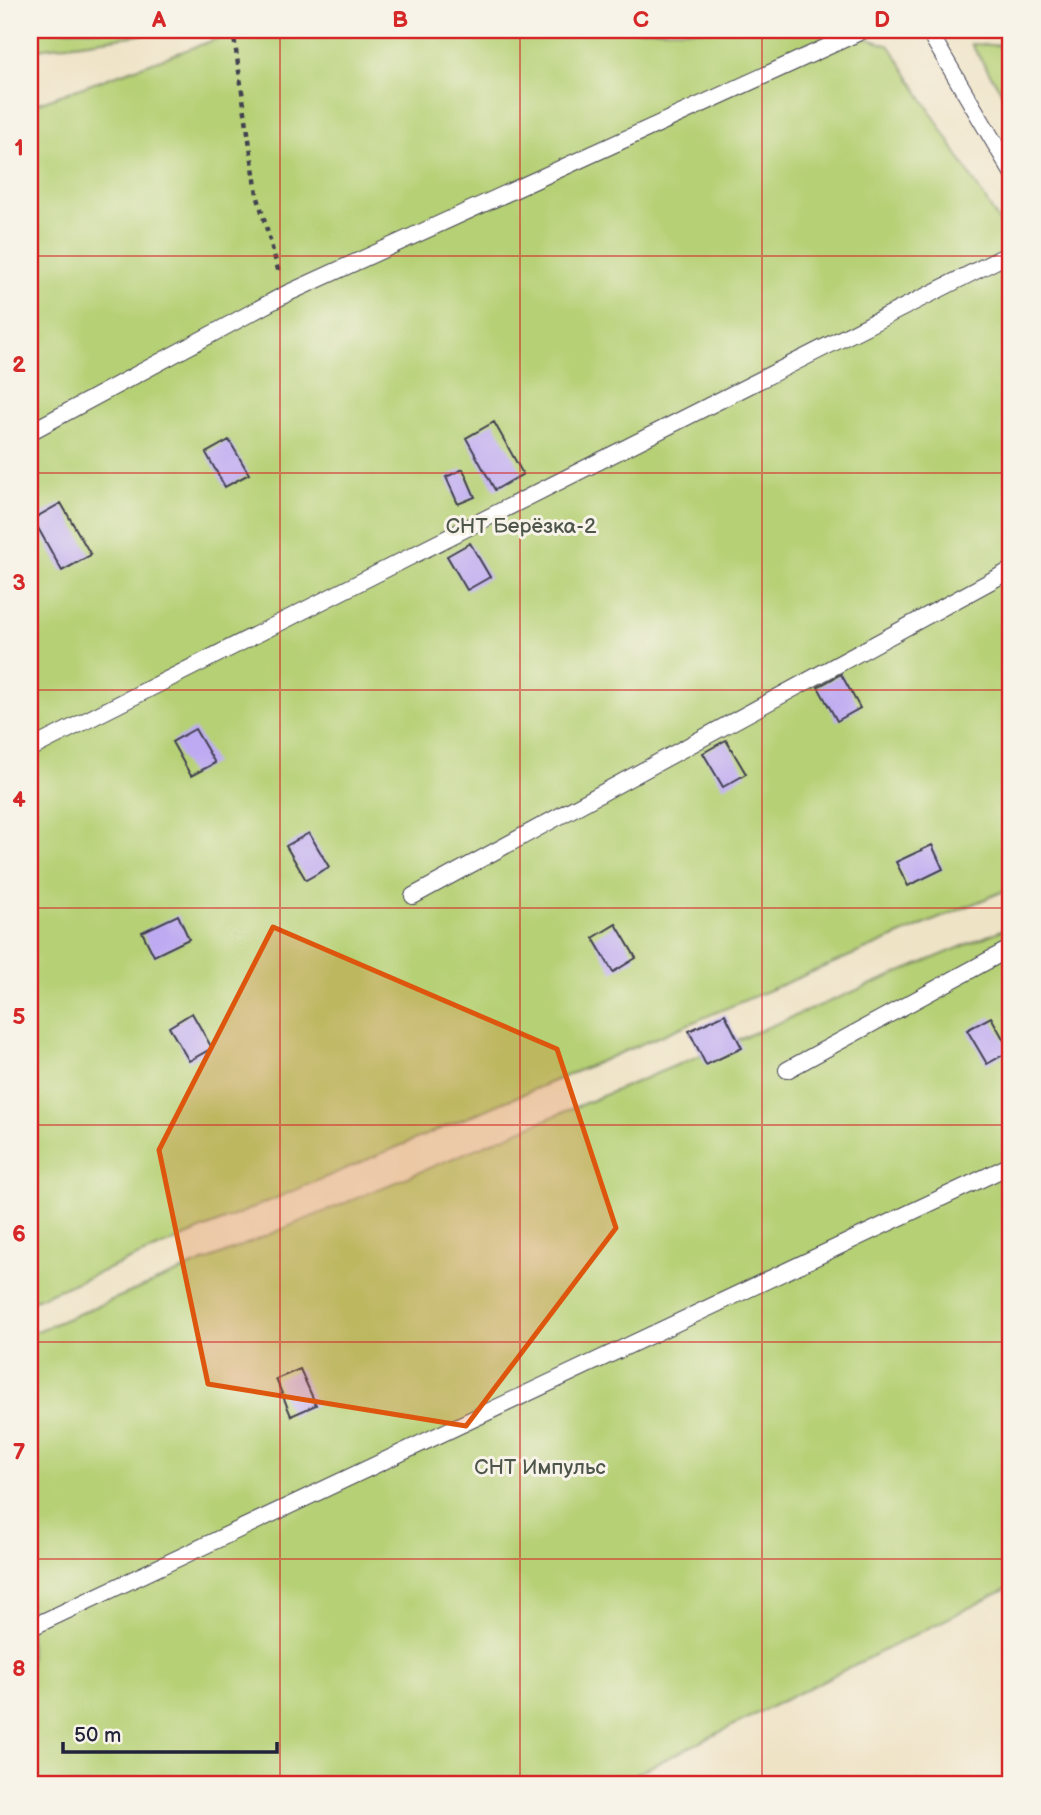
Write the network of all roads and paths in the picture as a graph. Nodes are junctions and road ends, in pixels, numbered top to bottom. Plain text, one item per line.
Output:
1 (233, 30) edge
2 (864, 30) edge
3 (928, 30) edge
4 (1011, 171) edge
5 (1011, 253) edge
6 (286, 294) junction
7 (30, 432) edge
8 (1011, 570) edge
9 (30, 749) edge
10 (413, 896) dead end
11 (1011, 948) edge
12 (787, 1070) dead end
13 (1011, 1165) edge
14 (30, 1629) edge

1 - 6 path
2 - 6 lane
3 - 4 lane
5 - 9 lane
6 - 7 lane
8 - 10 lane
11 - 12 lane
13 - 14 lane

